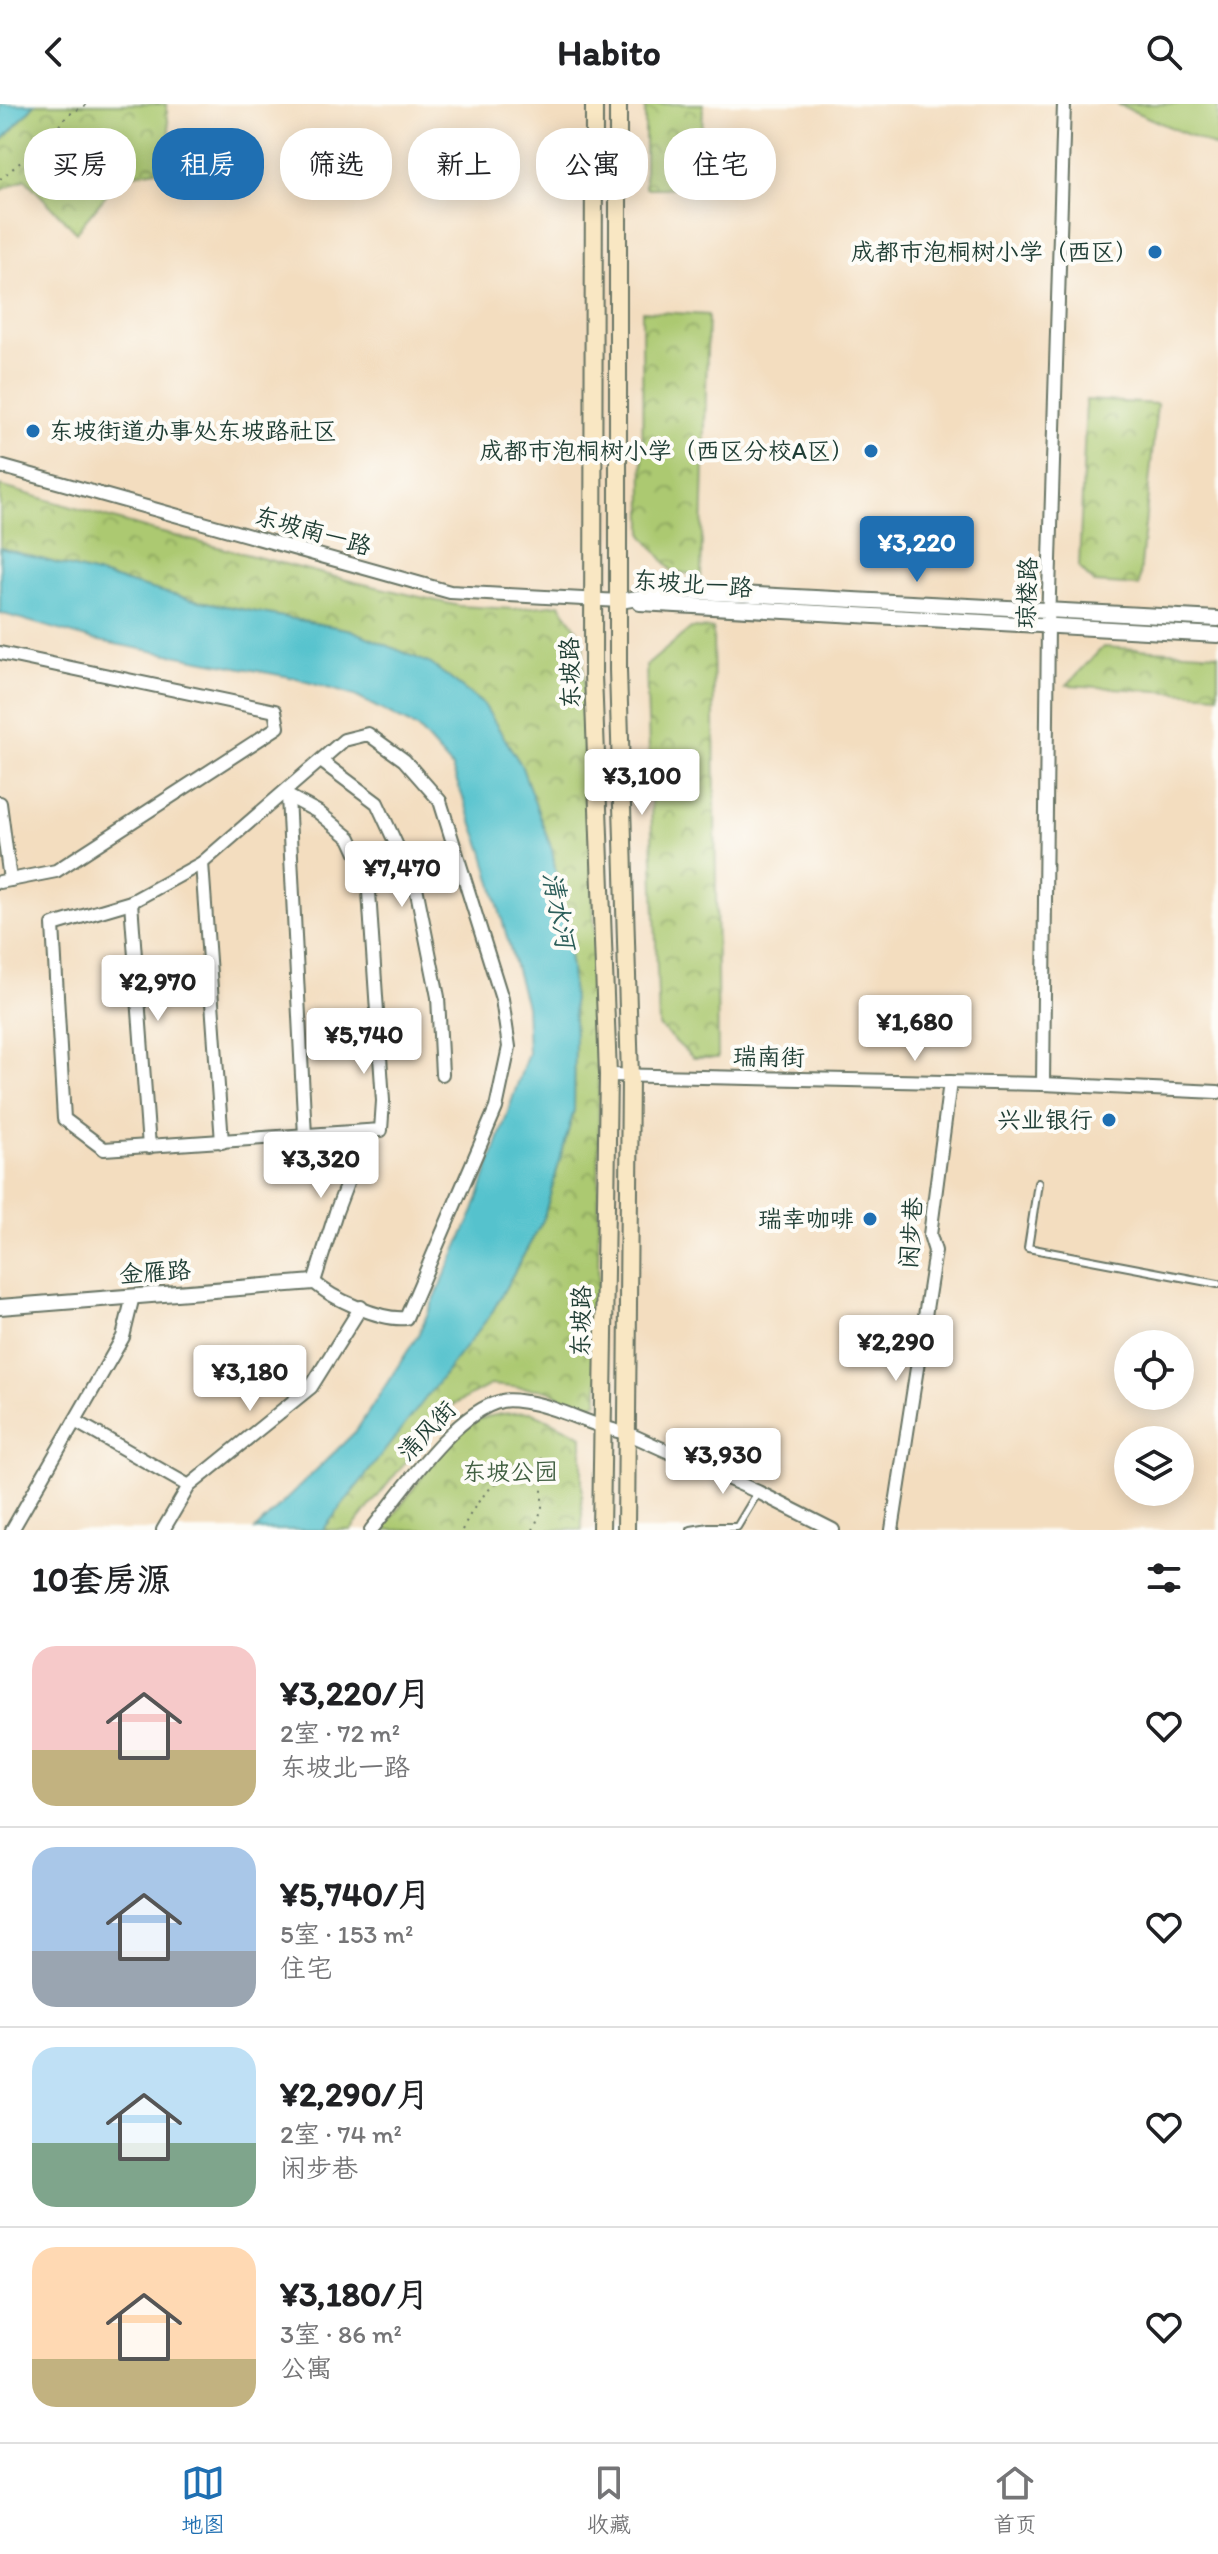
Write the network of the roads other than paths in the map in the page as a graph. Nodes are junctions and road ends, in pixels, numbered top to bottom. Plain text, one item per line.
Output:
1 (594, 104) edge
2 (618, 104) edge
3 (1064, 104) edge
4 (0, 466) edge
5 (594, 600) junction
6 (620, 601) junction
7 (1048, 618) junction
8 (1218, 619) edge
9 (1218, 635) edge
10 (0, 653) edge
11 (321, 761) junction
12 (0, 803) edge
13 (202, 863) junction
14 (5, 881) edge
15 (131, 902) junction
16 (442, 1074) dead end
17 (608, 1075) junction
18 (630, 1077) junction
19 (950, 1082) junction
20 (1043, 1084) junction
21 (1218, 1092) edge
22 (367, 1131) junction
23 (305, 1136) junction
24 (222, 1142) junction
25 (149, 1147) junction
26 (1038, 1183) dead end
27 (314, 1282) junction
28 (1218, 1284) edge
29 (133, 1296) junction
30 (0, 1307) edge
31 (361, 1307) junction
32 (75, 1421) junction
33 (604, 1429) junction
34 (627, 1433) junction
35 (189, 1486) junction
36 (758, 1492) junction
37 (12, 1530) edge
38 (163, 1530) edge
39 (371, 1530) edge
40 (601, 1530) edge
41 (626, 1530) edge
42 (691, 1530) edge
43 (833, 1530) edge
44 (892, 1530) edge

1 - 5 main road, 东坡路
2 - 6 main road, 东坡路
3 - 7 street, 琼楼路
4 - 5 street, 东坡南一路
5 - 6 street, 东坡南一路
5 - 17 main road, 东坡路
6 - 7 street, 东坡北一路
6 - 18 main road, 东坡路
7 - 8 street, 东坡北一路
7 - 9 street, 东坡北一路
7 - 20 street, 琼楼路
10 - 14 street
11 - 13 street
11 - 16 street
11 - 31 street
12 - 14 street
13 - 15 street
13 - 24 street
15 - 25 street
15 - 25 street
17 - 18 street, 瑞南街
17 - 33 main road, 东坡路
18 - 19 street, 瑞南街
18 - 34 main road, 东坡路
19 - 20 street, 瑞南街
19 - 44 street, 闲步巷
20 - 21 street, 瑞南街
22 - 23 street
22 - 23 street
22 - 27 street
23 - 24 street
24 - 25 street
26 - 28 lane
27 - 29 street, 金雁路
27 - 31 street
29 - 30 street, 金雁路
29 - 32 street
31 - 35 street
32 - 35 street
32 - 37 street
33 - 34 street, 清风街
33 - 39 street, 清风街
33 - 40 main road, 东坡路
34 - 36 street, 清风街
34 - 41 main road, 东坡路
35 - 38 street
36 - 42 lane
36 - 43 street, 清风街

